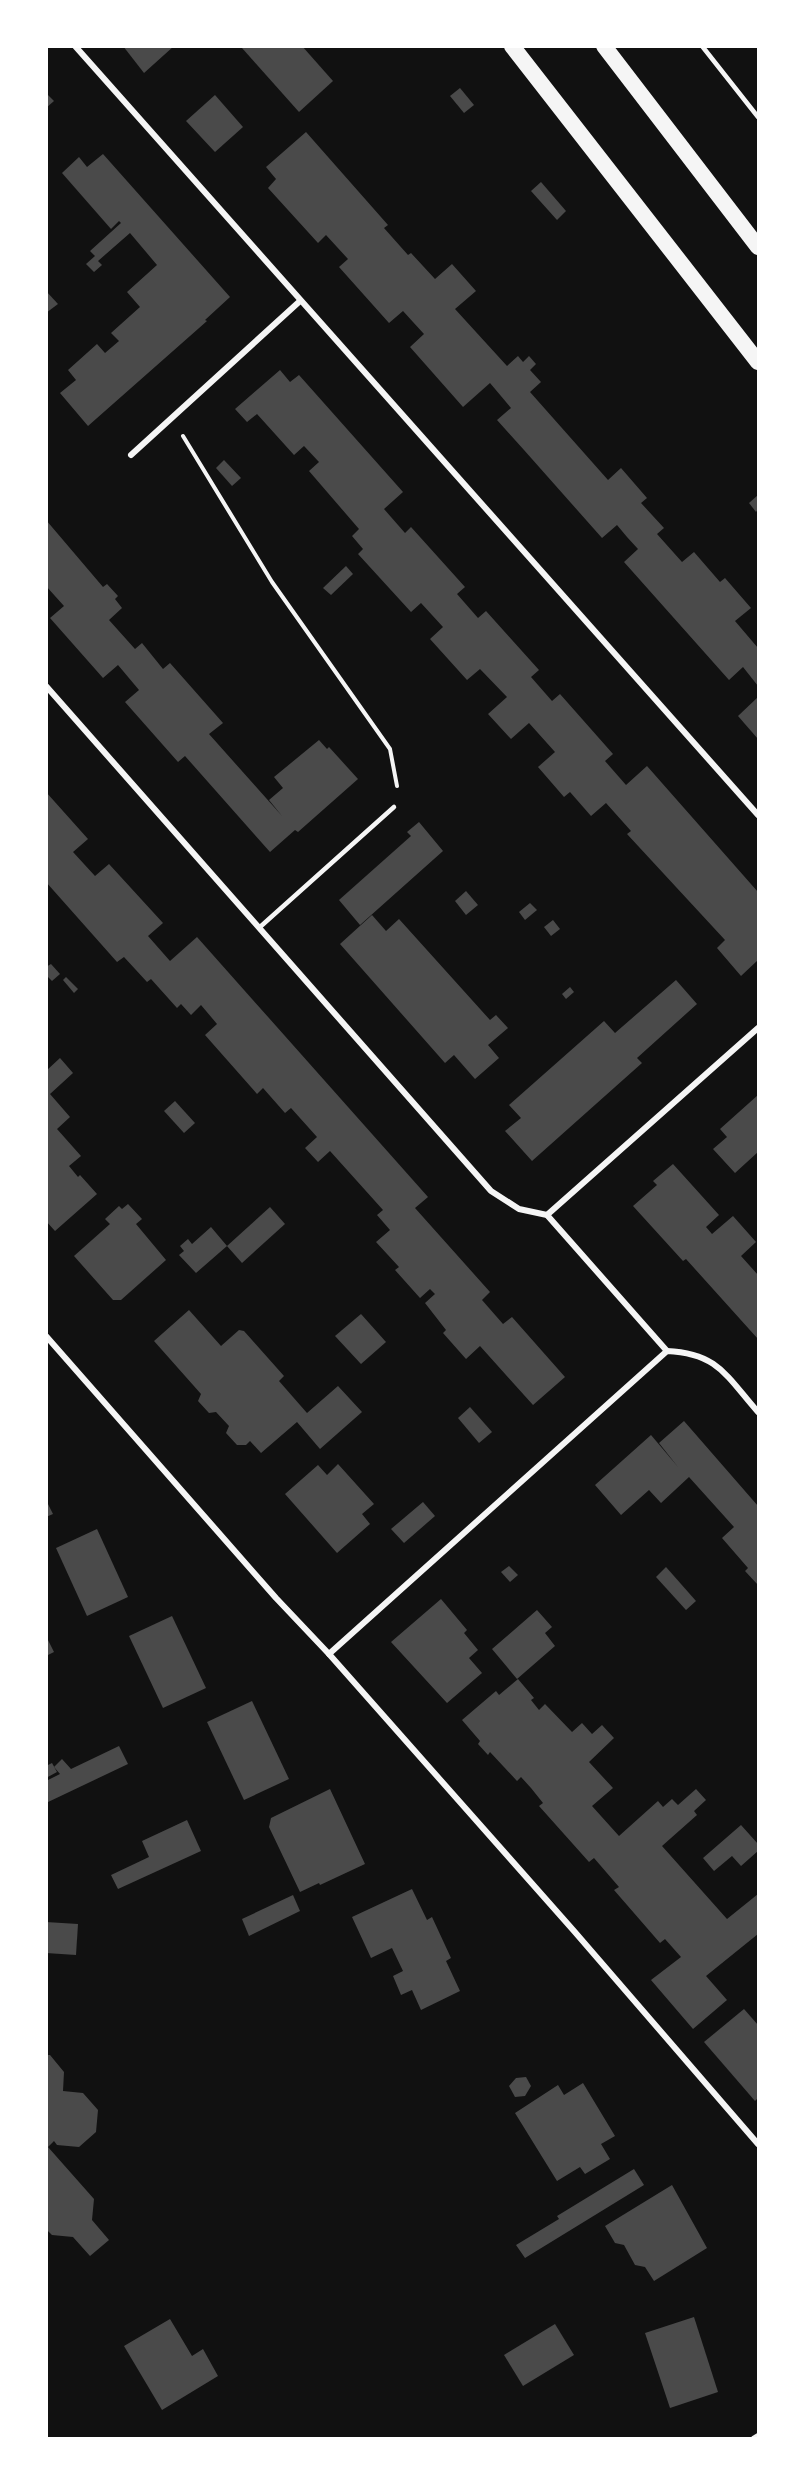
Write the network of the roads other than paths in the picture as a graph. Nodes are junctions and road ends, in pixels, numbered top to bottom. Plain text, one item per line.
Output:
1 (75, 46) edge
2 (512, 46) edge
3 (604, 46) edge
4 (702, 46) edge
5 (759, 117) edge
6 (759, 247) edge
7 (300, 301) junction
8 (759, 362) edge
9 (131, 455) dead end
10 (46, 686) edge
11 (394, 807) road end
12 (759, 815) edge
13 (260, 927) junction
14 (759, 1028) edge
15 (548, 1215) junction
16 (46, 1336) edge
17 (667, 1351) junction
18 (759, 1412) edge
19 (329, 1654) junction
20 (759, 2145) edge

1 - 7 street
2 - 8 highway
3 - 6 highway
4 - 5 lane
7 - 9 street
7 - 12 street
10 - 13 street
11 - 13 lane
13 - 15 street
14 - 15 street
15 - 17 street
16 - 19 street
17 - 18 street
17 - 19 street
19 - 20 street

